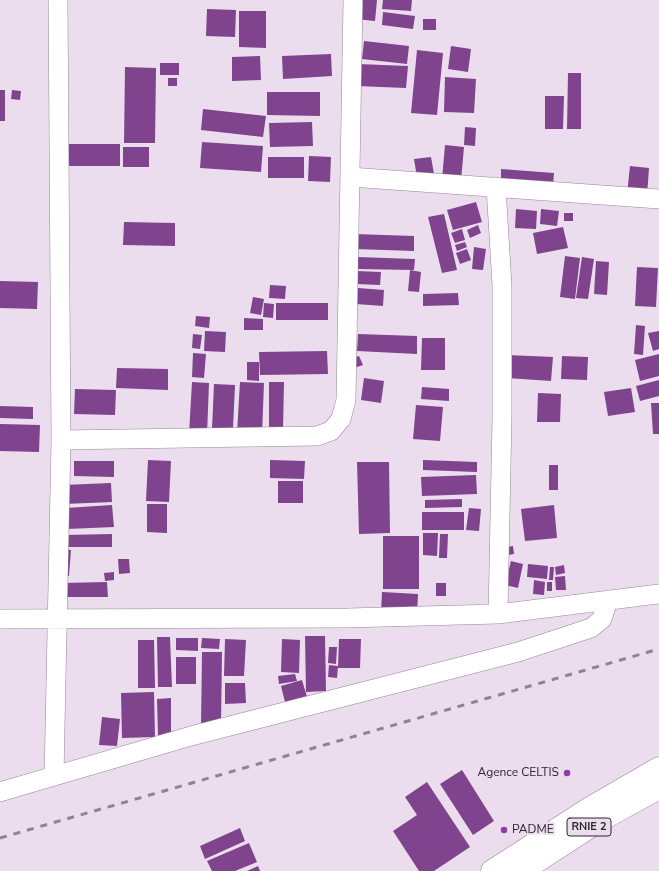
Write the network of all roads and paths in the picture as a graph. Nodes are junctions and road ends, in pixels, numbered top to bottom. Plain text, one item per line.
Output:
1 (58, 0) edge
2 (353, 0) edge
3 (350, 177) junction
4 (496, 187) junction
5 (659, 199) edge
6 (61, 440) junction
7 (659, 594) edge
8 (608, 600) junction
9 (498, 614) junction
10 (0, 619) edge
11 (56, 619) junction
12 (659, 768) edge
13 (54, 776) junction
14 (659, 788) edge
15 (0, 792) edge
16 (492, 871) edge
17 (522, 871) edge

1 - 6 street
2 - 3 street
3 - 4 street
3 - 6 street
4 - 5 street
4 - 9 street
6 - 11 street
7 - 8 street
8 - 9 street
8 - 13 street
9 - 11 street
10 - 11 street
11 - 13 street
12 - 16 highway, RNIE 2 / RNIE 2
13 - 15 street
14 - 17 highway, RNIE 2 / RNIE 2

